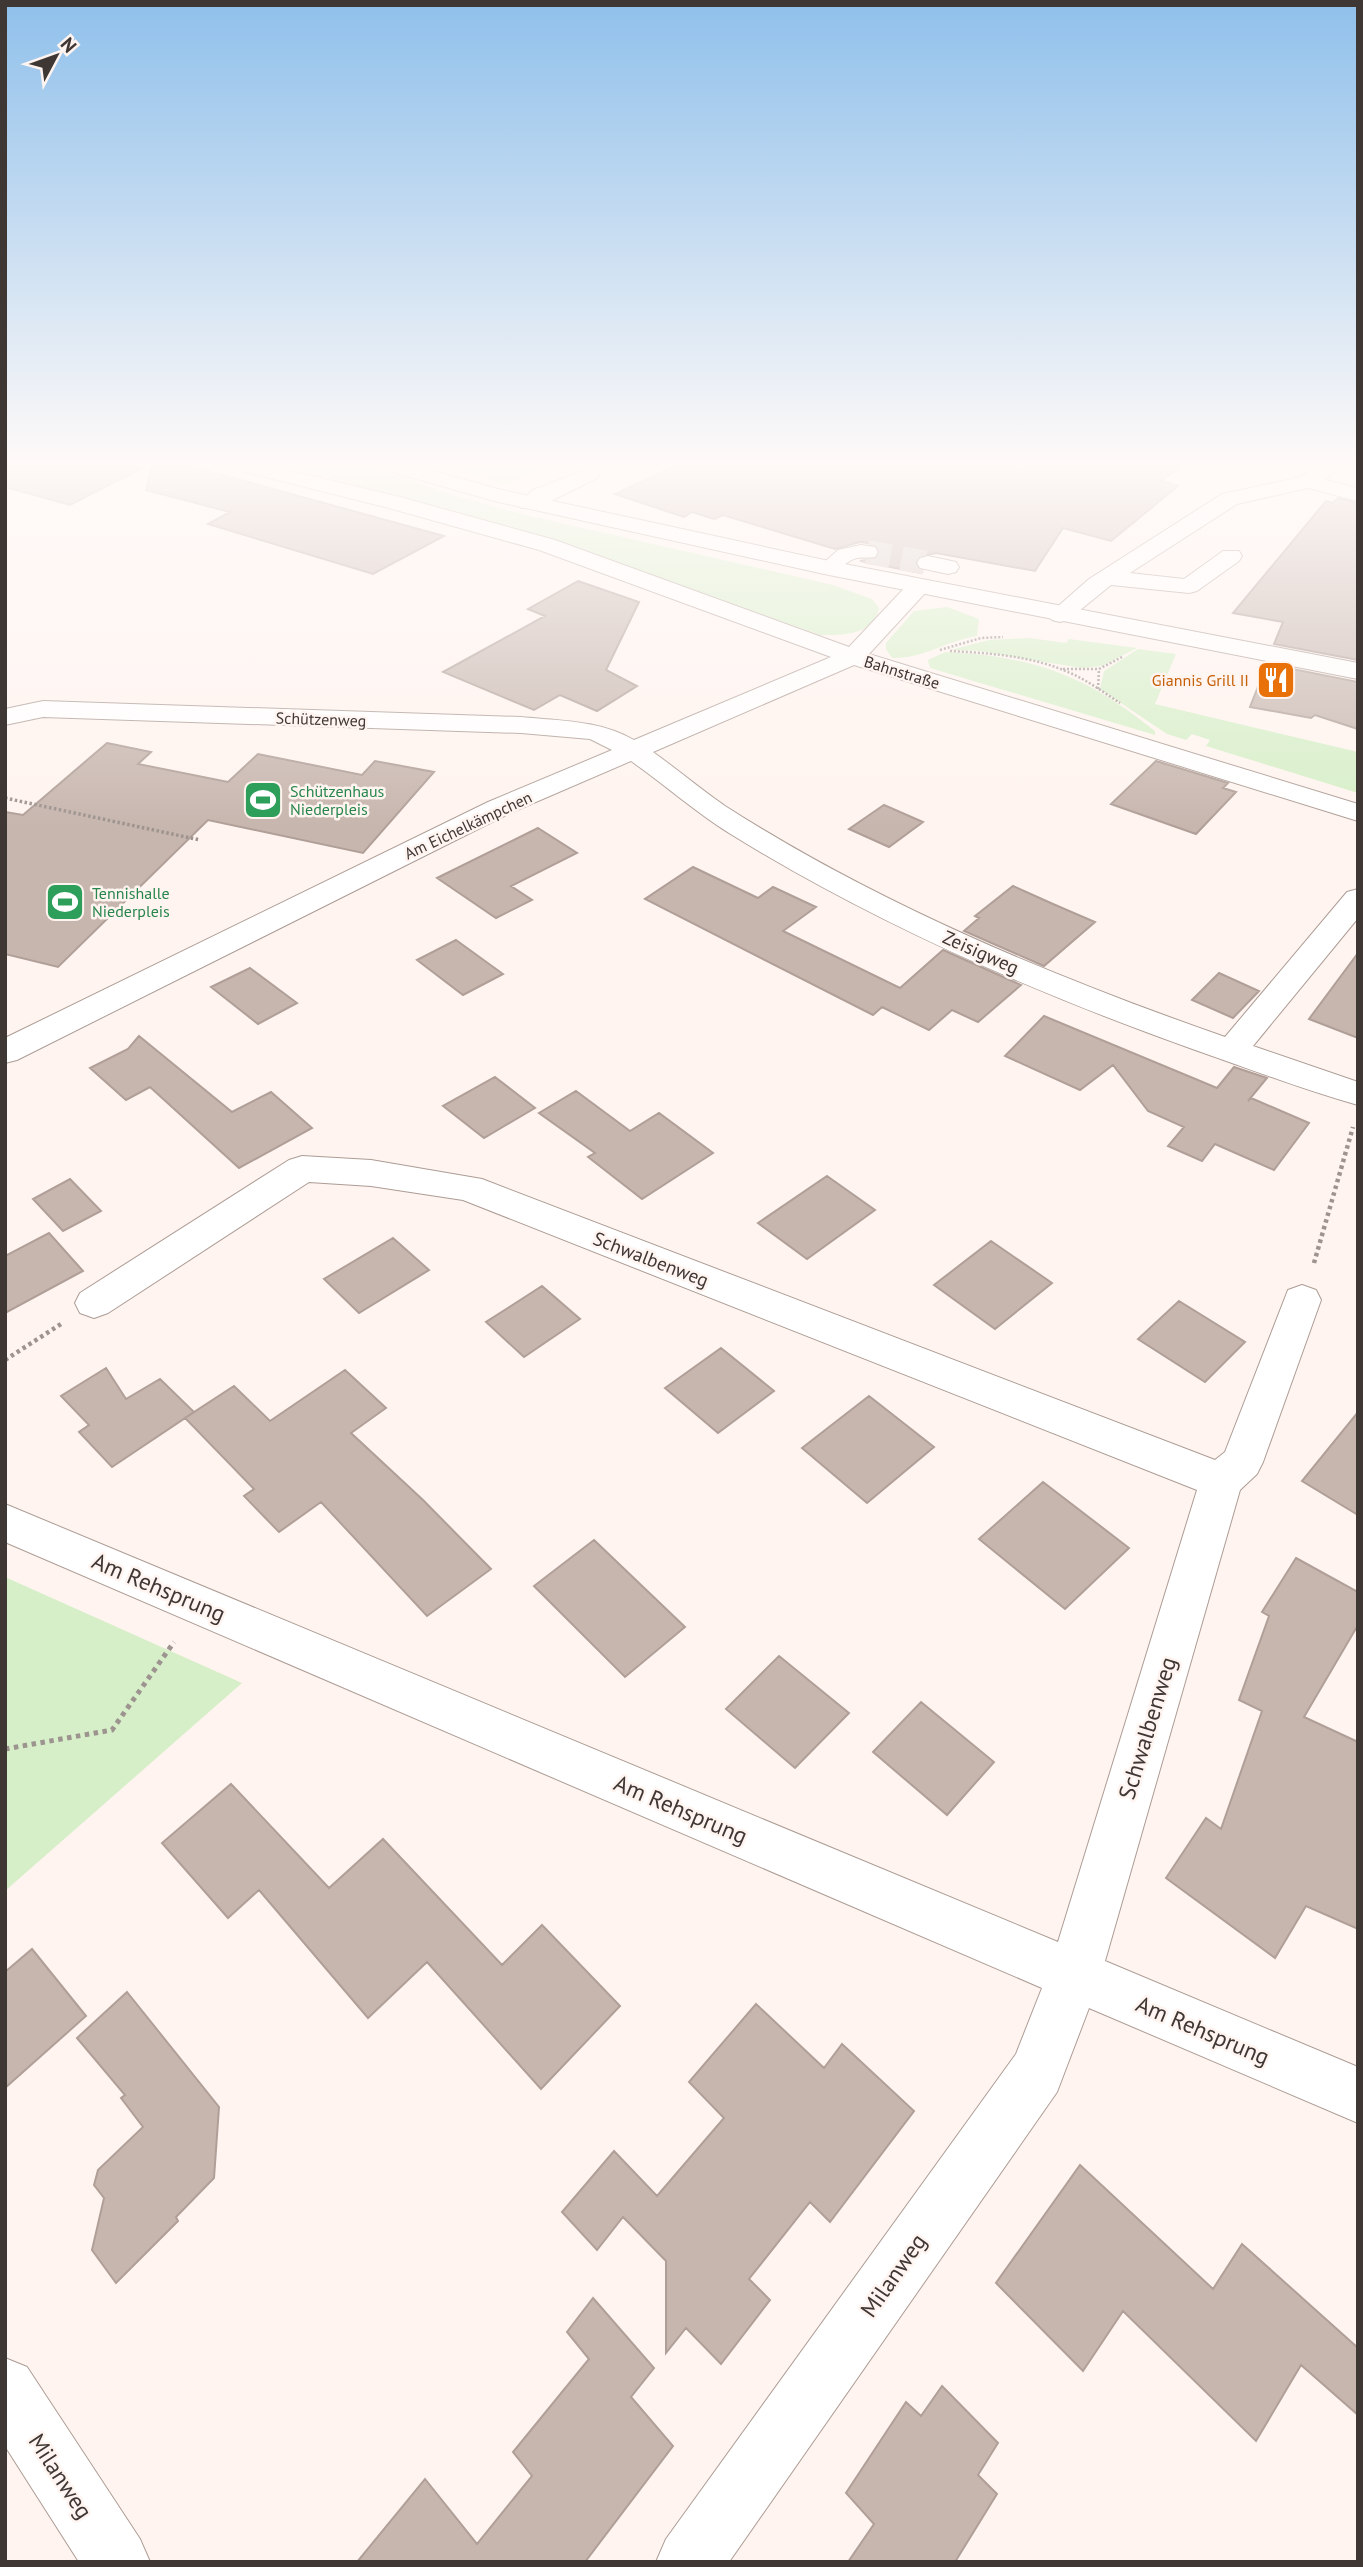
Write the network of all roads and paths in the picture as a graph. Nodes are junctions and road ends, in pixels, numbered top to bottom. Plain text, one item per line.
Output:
1 (661, 587) edge
2 (918, 587) joint
3 (1096, 587) edge
4 (1060, 615) junction
5 (1149, 632) junction
6 (1004, 636) dead end
7 (853, 657) junction
8 (1059, 668) dead end
9 (1099, 669) junction
10 (1358, 671) edge
11 (903, 673) junction
12 (1098, 689) dead end
13 (5, 717) edge
14 (632, 752) junction
15 (5, 798) edge
16 (1358, 813) edge
17 (200, 841) dead end
18 (1358, 898) edge
19 (1231, 1051) junction
20 (5, 1052) edge
21 (1356, 1109) edge
22 (1302, 1300) joint
23 (94, 1303) joint
24 (5, 1360) edge
25 (1221, 1481) junction
26 (5, 1521) edge
27 (200, 1605) junction
28 (5, 1749) edge
29 (1074, 1975) junction
30 (1358, 2095) edge
31 (5, 2389) edge
32 (117, 2562) edge
33 (689, 2562) edge

1 - 7 street, Bahnstraße
2 - 4 street
2 - 7 street, Am Eichelkämpchen
3 - 4 street
4 - 5 street
5 - 9 path
5 - 10 street
6 - 11 path
7 - 11 street, Bahnstraße
7 - 14 street, Am Eichelkämpchen
8 - 9 path
9 - 12 path
11 - 16 street, Bahnstraße
13 - 14 street, Schützenweg
14 - 19 street, Zeisigweg
14 - 20 street, Am Eichelkämpchen
15 - 17 path
18 - 19 street
19 - 21 street, Zeisigweg
21 - 22 path
22 - 25 street, Schwalbenweg
23 - 24 path
23 - 25 street, Schwalbenweg
25 - 29 street, Schwalbenweg
26 - 27 street, Am Rehsprung
27 - 28 path
27 - 29 street, Am Rehsprung
29 - 30 street, Am Rehsprung
29 - 33 street, Milanweg
31 - 32 street, Milanweg

